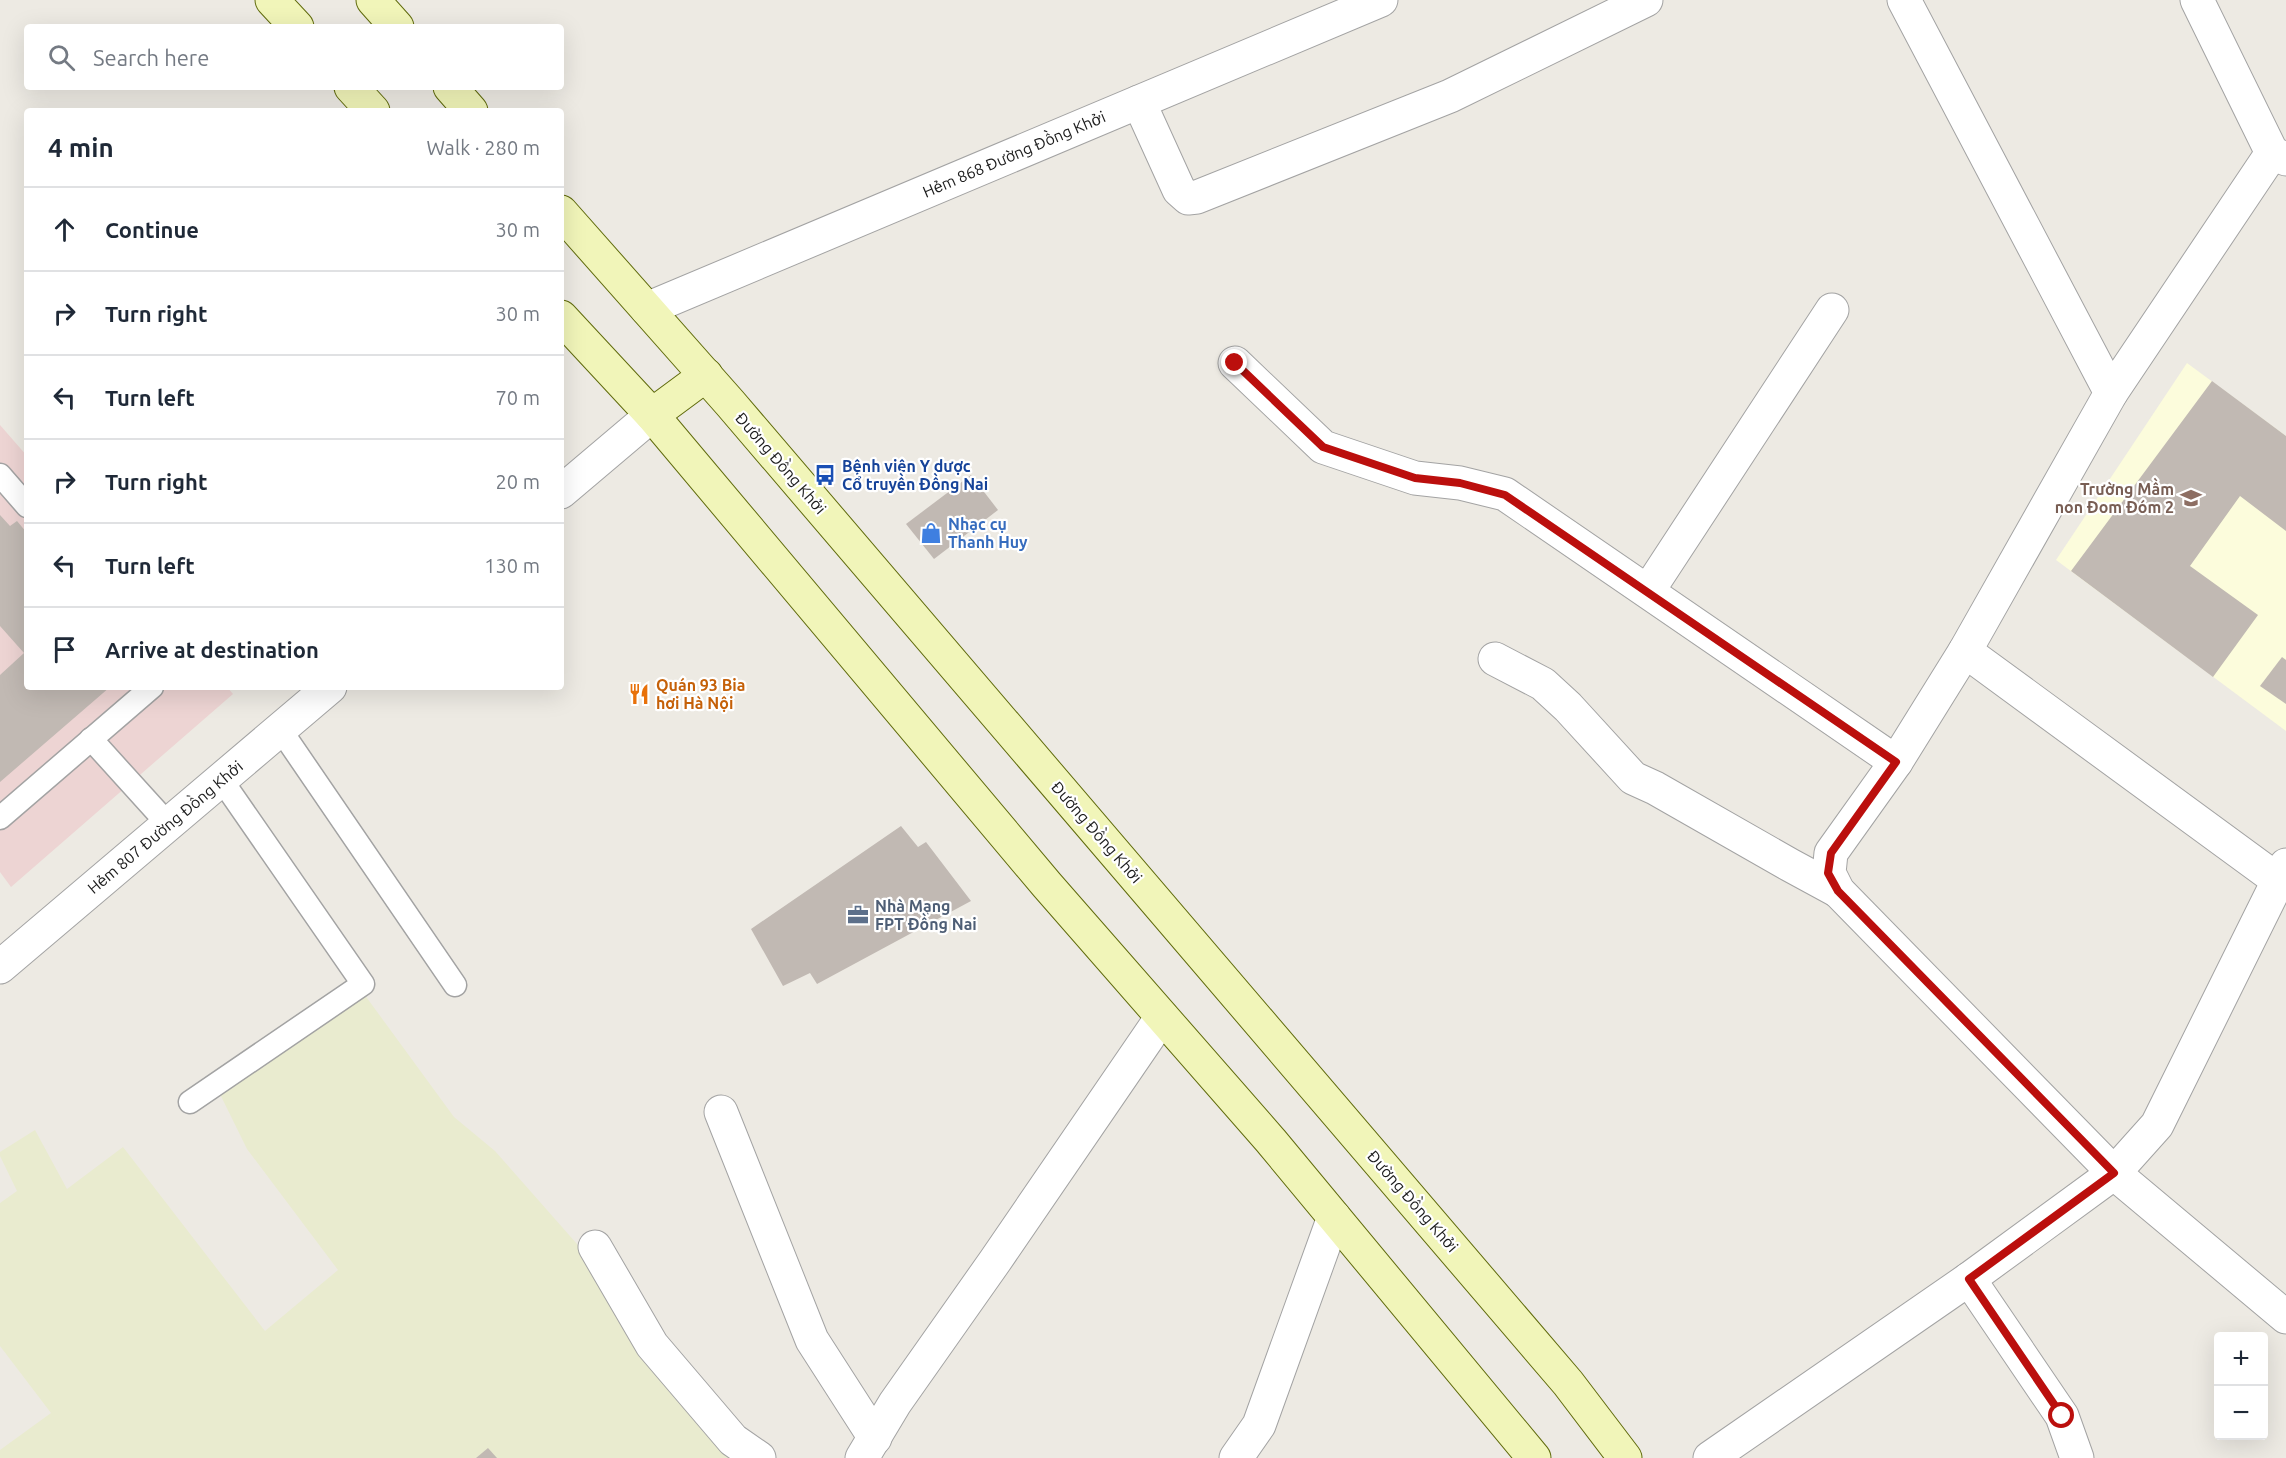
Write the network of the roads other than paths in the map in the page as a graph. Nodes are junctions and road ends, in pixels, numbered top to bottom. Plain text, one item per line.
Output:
1 (272, 0) edge
2 (373, 0) edge
3 (1382, 0) edge
4 (1646, 0) edge
5 (1904, 0) edge
6 (2197, 0) edge
7 (294, 24) edge
8 (394, 24) edge
9 (354, 90) edge
10 (453, 90) edge
11 (1139, 102) junction
12 (370, 108) edge
13 (468, 108) edge
14 (2279, 156) edge
15 (564, 215) edge
16 (647, 309) junction
17 (1832, 310) dead end
18 (564, 320) edge
19 (1235, 363) dead end
20 (706, 375) junction
21 (2111, 393) junction
22 (652, 415) junction
23 (0, 475) edge
24 (564, 489) edge
25 (24, 503) edge
26 (1648, 591) junction
27 (1965, 651) junction
28 (1496, 659) dead end
29 (149, 690) edge
30 (326, 690) edge
31 (280, 729) junction
32 (92, 739) junction
33 (1896, 762) junction
34 (221, 779) junction
35 (0, 818) edge
36 (168, 824) junction
37 (2283, 873) edge
38 (1838, 891) junction
39 (0, 967) edge
40 (455, 984) dead end
41 (1162, 1017) junction
42 (190, 1101) dead end
43 (721, 1112) dead end
44 (2114, 1173) junction
45 (1334, 1216) junction
46 (595, 1247) dead end
47 (1969, 1279) junction
48 (2286, 1317) edge
49 (868, 1448) edge
50 (759, 1458) edge
51 (1236, 1458) edge
52 (1534, 1458) edge
53 (1625, 1458) edge
54 (1710, 1458) edge
55 (2077, 1458) edge

1 - 7 main road
2 - 8 main road
3 - 11 street, Hẻm 868 Đường Đồng Khởi
4 - 11 street
5 - 21 street
6 - 14 street
9 - 12 main road
10 - 13 main road
11 - 16 street, Hẻm 868 Đường Đồng Khởi
14 - 21 street
15 - 16 main road, Đường Đồng Khởi
16 - 20 main road, Đường Đồng Khởi
17 - 26 street
18 - 22 main road
19 - 26 street
20 - 22 main road
20 - 53 main road, Đường Đồng Khởi
21 - 27 street
22 - 24 street
22 - 41 main road
23 - 25 lane
26 - 33 street
27 - 33 street
27 - 37 street
28 - 38 street
29 - 32 lane
30 - 31 street, Hẻm 807 Đường Đồng Khởi
31 - 34 street, Hẻm 807 Đường Đồng Khởi
31 - 40 lane
32 - 35 lane
32 - 36 lane
33 - 38 street
34 - 36 street, Hẻm 807 Đường Đồng Khởi
34 - 42 lane
36 - 39 street, Hẻm 807 Đường Đồng Khởi
37 - 44 street
38 - 44 street
41 - 45 main road
41 - 49 street
43 - 49 street
44 - 47 street
44 - 48 street
45 - 51 street
45 - 52 main road
46 - 50 street
47 - 54 street
47 - 55 street

